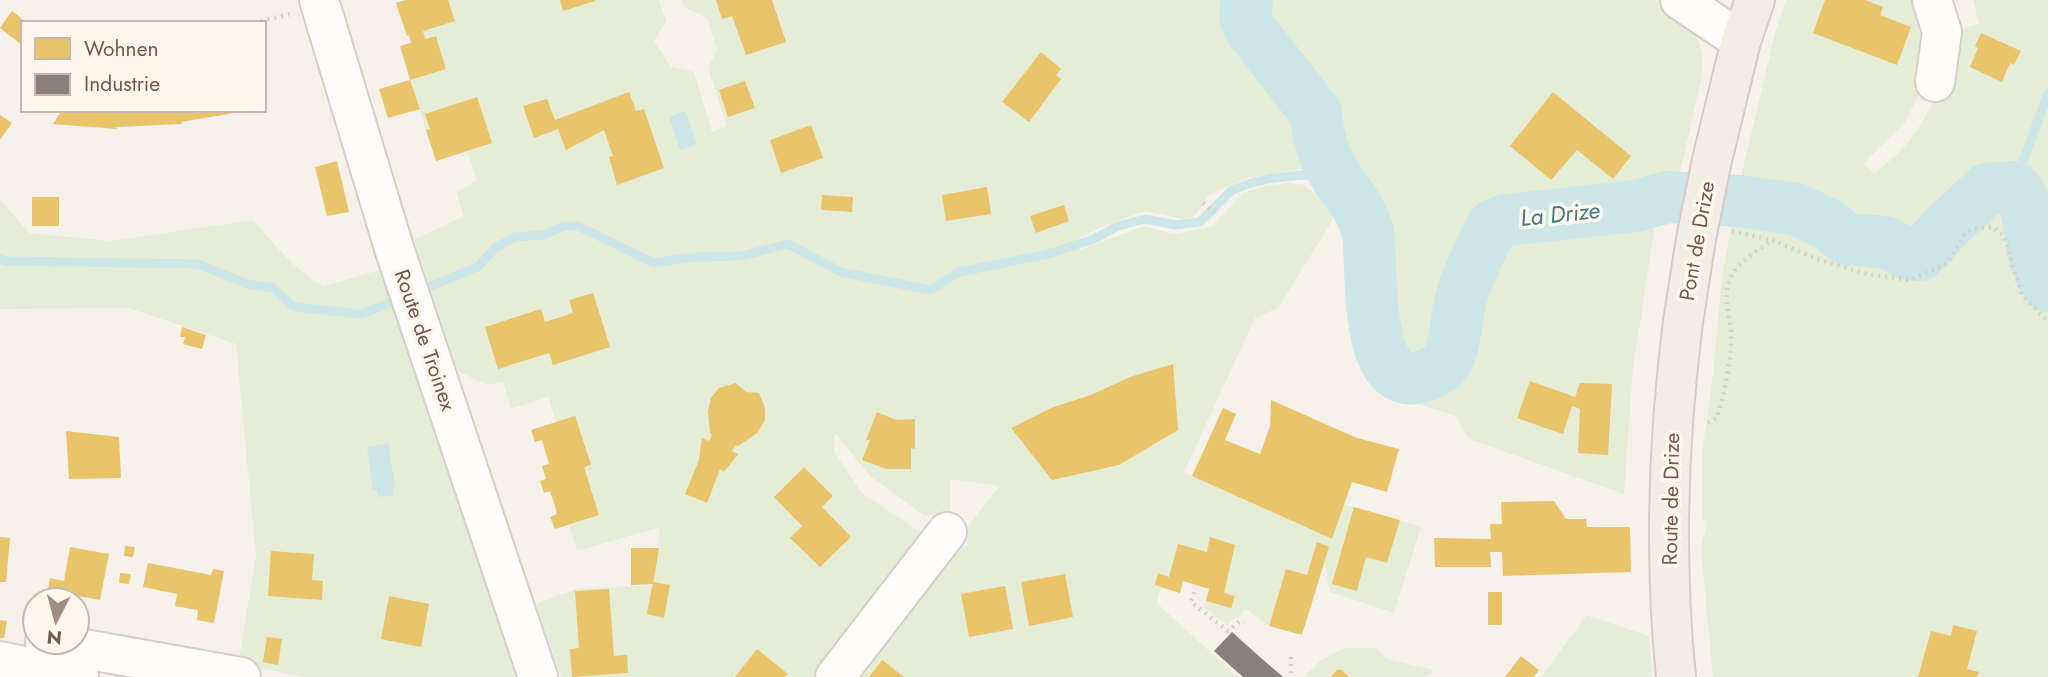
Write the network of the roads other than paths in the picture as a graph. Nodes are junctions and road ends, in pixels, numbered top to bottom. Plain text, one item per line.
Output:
1 (1680, 0) edge
2 (1755, 0) edge
3 (1932, 0) edge
4 (309, 5) edge
5 (1741, 41) junction
6 (1935, 82) dead end
7 (1683, 322) joint
8 (947, 532) dead end
9 (91, 655) edge
10 (44, 656) edge
11 (79, 677) edge
12 (241, 677) edge
13 (538, 677) edge
14 (835, 677) edge
15 (1676, 677) edge

1 - 5 street
2 - 5 main road, Pont de Drize
3 - 6 street
4 - 13 street, Route de Troinex
5 - 7 main road, Pont de Drize, bridge
7 - 15 main road, Route de Drize
8 - 14 street
9 - 12 street
10 - 11 street

